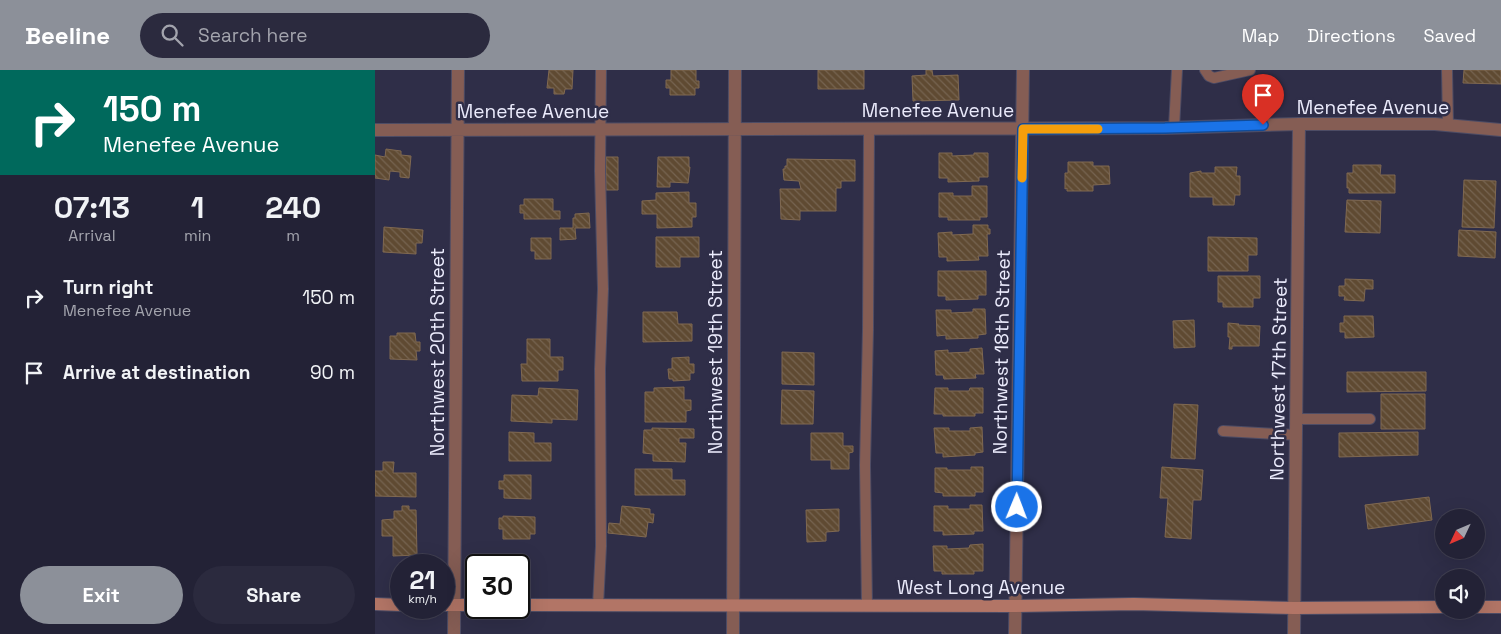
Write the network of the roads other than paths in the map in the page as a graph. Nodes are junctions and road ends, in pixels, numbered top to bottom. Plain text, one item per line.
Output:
1 (458, 70) edge
2 (601, 70) edge
3 (735, 70) edge
4 (1023, 70) edge
5 (1177, 70) edge
6 (1205, 70) edge
7 (1250, 70) edge
8 (1447, 70) edge
9 (1299, 124) junction
10 (1448, 125) junction
11 (735, 128) junction
12 (1174, 128) junction
13 (601, 129) junction
14 (869, 129) junction
15 (1023, 129) junction
16 (375, 130) edge
17 (1501, 130) edge
18 (458, 131) junction
19 (1296, 419) junction
20 (1369, 419) dead end
21 (1223, 431) dead end
22 (1296, 435) junction
23 (450, 554) edge
24 (375, 604) edge
25 (390, 604) edge
26 (530, 605) edge
27 (598, 606) junction
28 (733, 606) junction
29 (867, 606) junction
30 (1016, 606) junction
31 (1435, 607) edge
32 (1485, 607) edge
33 (1501, 607) edge
34 (1294, 608) junction
35 (451, 619) edge
36 (454, 634) edge
37 (733, 634) edge
38 (1015, 634) edge
39 (1294, 634) edge

1 - 18 street, Northwest 20th Street
2 - 13 lane
3 - 11 street, Northwest 19th Street
4 - 15 street, Northwest 18th Street
5 - 12 lane
6 - 7 lane
8 - 10 lane
9 - 10 street, Menefee Avenue
9 - 12 street, Menefee Avenue
9 - 19 street, Northwest 17th Street
10 - 17 street, Menefee Avenue
11 - 13 street, Menefee Avenue
11 - 14 street, Menefee Avenue
11 - 28 street, Northwest 19th Street
12 - 15 street, Menefee Avenue
13 - 18 street, Menefee Avenue
13 - 27 lane
14 - 15 street, Menefee Avenue
14 - 29 lane
15 - 30 street, Northwest 18th Street
16 - 18 street, Menefee Avenue
18 - 23 street, Northwest 20th Street
19 - 20 lane
19 - 22 street, Northwest 17th Street
21 - 22 lane
22 - 34 street, Northwest 17th Street
24 - 25 main road
26 - 27 main road, West Long Avenue
27 - 28 main road, West Long Avenue
28 - 29 main road, West Long Avenue
28 - 37 street, Northwest 19th Street
29 - 30 main road, West Long Avenue
30 - 34 main road, West Long Avenue
30 - 38 street, Northwest 18th Street
31 - 34 main road, West Long Avenue
32 - 33 main road
34 - 39 street, Northwest 17th Street
35 - 36 street, Northwest 20th Street

